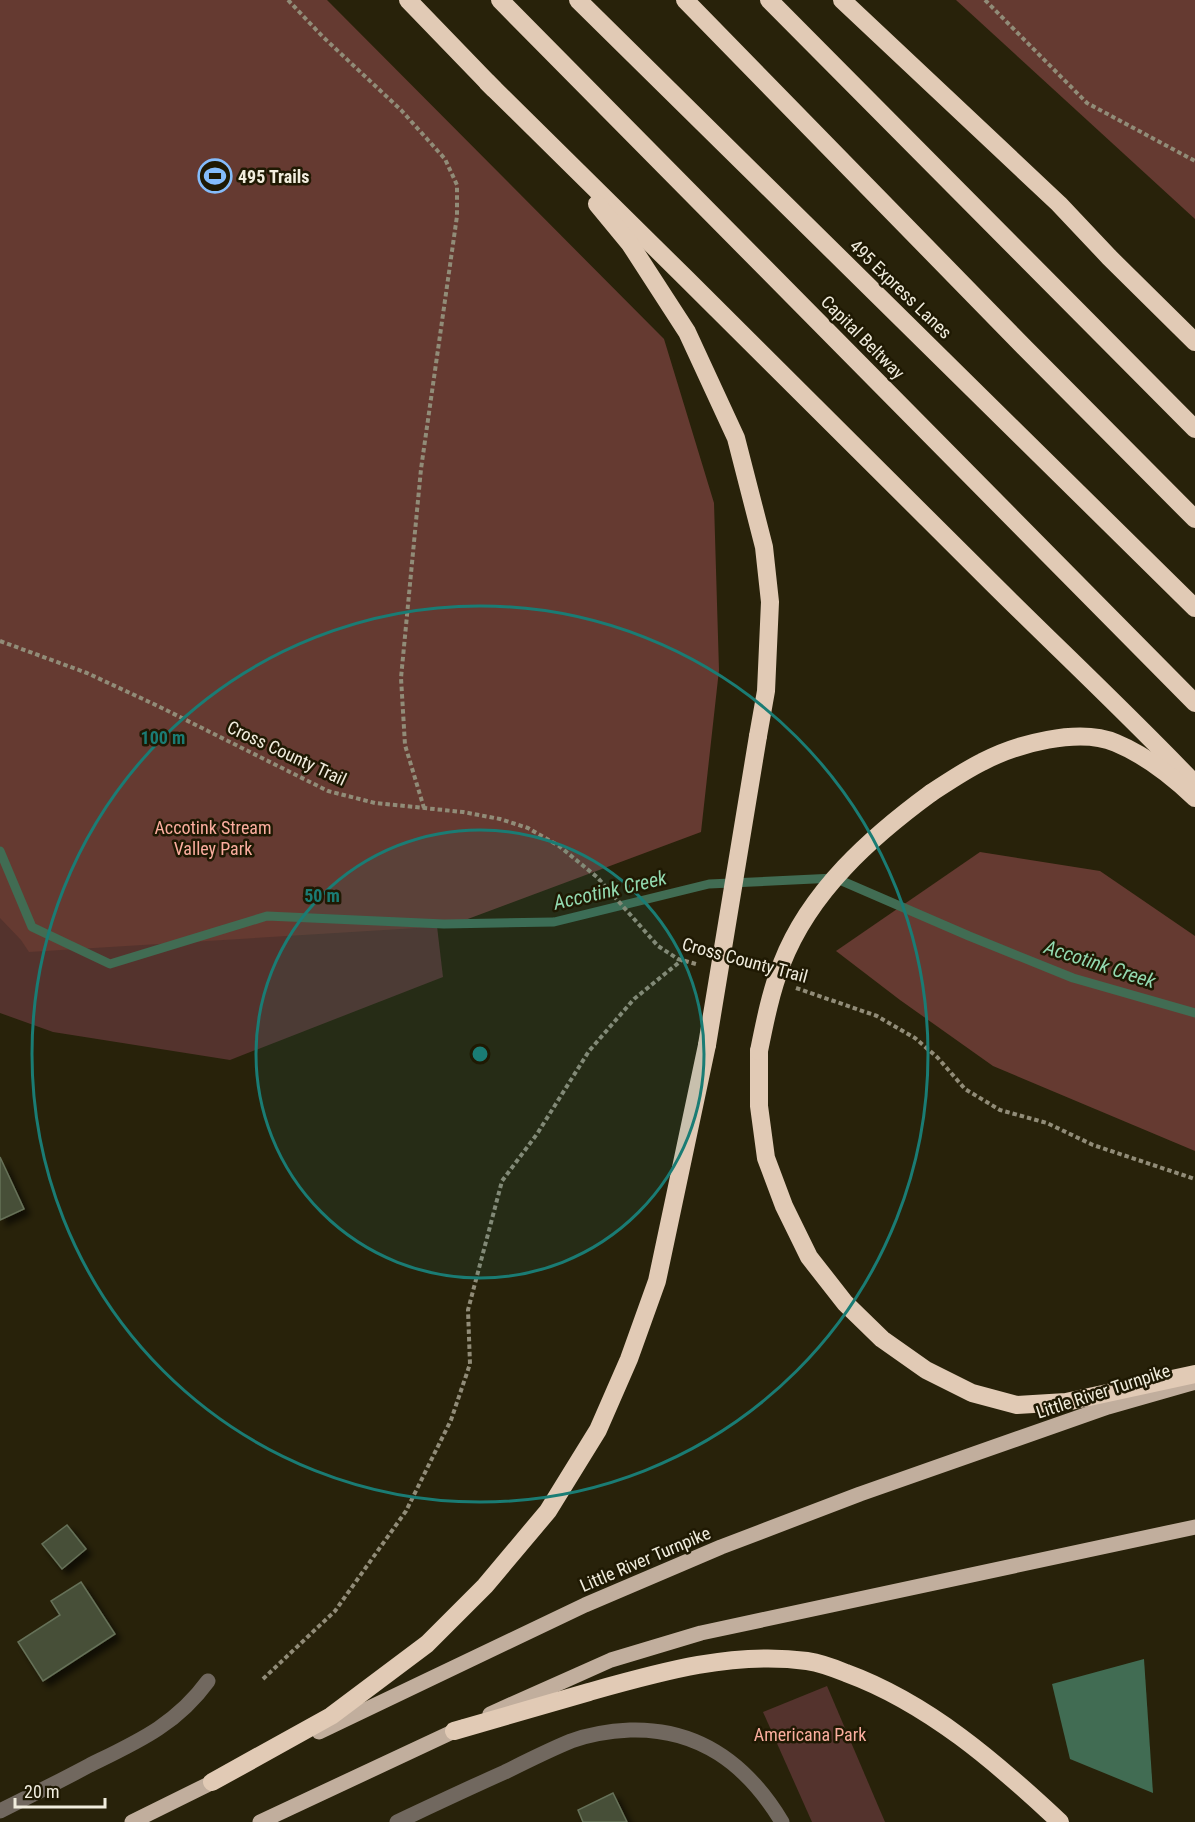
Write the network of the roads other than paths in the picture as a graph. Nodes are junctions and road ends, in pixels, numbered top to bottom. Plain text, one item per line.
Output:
1 (408, 0) edge
2 (500, 0) edge
3 (578, 0) edge
4 (685, 0) edge
5 (769, 0) edge
6 (842, 0) edge
7 (487, 82) junction
8 (1109, 257) junction
9 (1195, 328) edge
10 (1195, 342) edge
11 (1195, 429) edge
12 (1195, 519) edge
13 (1195, 608) edge
14 (1195, 703) edge
15 (1195, 784) edge
16 (1195, 798) edge
17 (1195, 1374) edge
18 (1195, 1382) edge
19 (1195, 1527) edge
20 (208, 1681) dead end
21 (454, 1731) junction
22 (212, 1782) junction
23 (0, 1811) edge
24 (132, 1822) edge
25 (260, 1822) edge
26 (397, 1822) edge
27 (782, 1822) edge
28 (1060, 1822) edge

1 - 7 highway
2 - 14 highway, Capital Beltway
3 - 13 highway, 495 Express Lanes
4 - 12 highway
5 - 11 highway
6 - 8 highway
7 - 15 highway
7 - 22 highway, bridge
8 - 9 highway
8 - 10 highway
16 - 17 highway, bridge
18 - 22 main road, Little River Turnpike
19 - 21 main road
20 - 23 street
21 - 25 main road
21 - 28 highway
22 - 24 main road, Little River Turnpike
26 - 27 street

